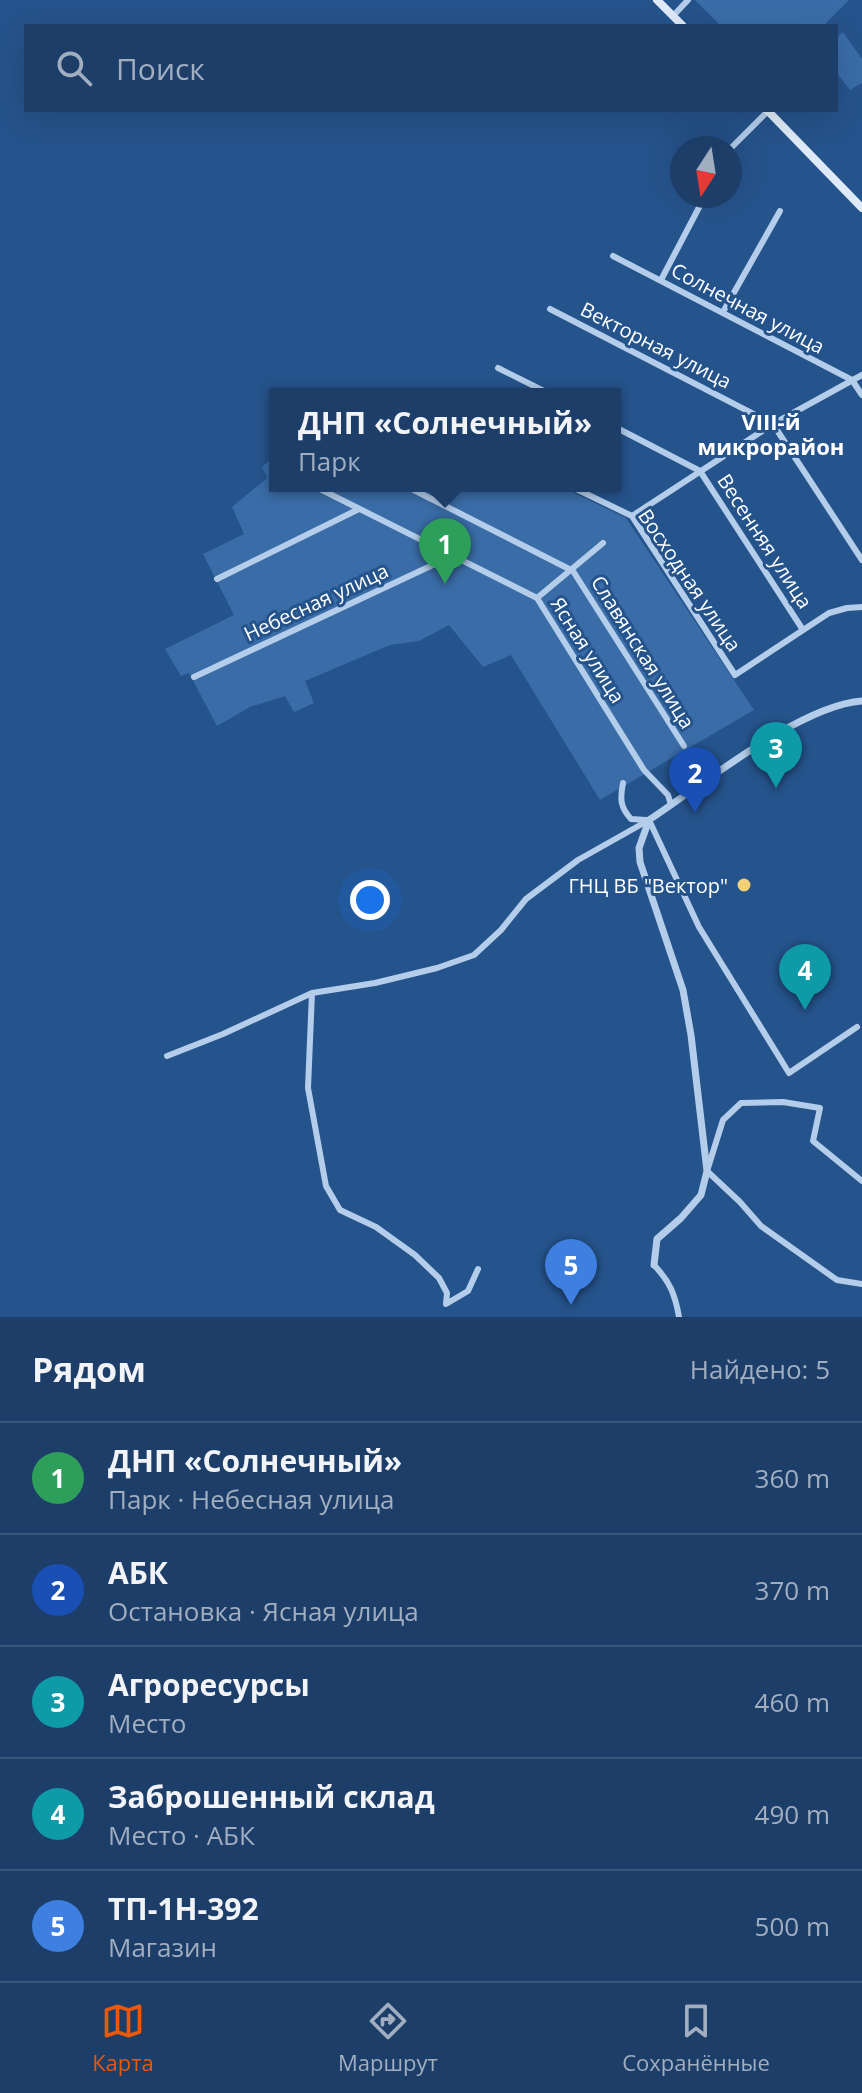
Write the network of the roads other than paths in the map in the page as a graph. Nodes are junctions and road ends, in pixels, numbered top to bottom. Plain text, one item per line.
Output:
1 (657, 0) edge
2 (688, 0) edge
3 (673, 16) junction
4 (681, 24) edge
5 (766, 112) edge
6 (770, 112) edge
7 (742, 137) edge
8 (699, 208) edge
9 (862, 208) edge
10 (780, 211) dead end
11 (613, 256) dead end
12 (661, 280) junction
13 (550, 309) dead end
14 (723, 312) junction
15 (498, 368) dead end
16 (862, 375) edge
17 (852, 380) junction
18 (538, 388) edge
19 (862, 395) edge
20 (773, 424) junction
21 (621, 430) edge
22 (700, 471) junction
23 (326, 492) edge
24 (418, 492) edge
25 (582, 492) edge
26 (359, 509) junction
27 (632, 516) junction
28 (603, 543) dead end
29 (452, 556) junction
30 (862, 560) edge
31 (573, 571) junction
32 (217, 579) dead end
33 (537, 598) junction
34 (862, 607) edge
35 (803, 630) junction
36 (194, 677) dead end
37 (862, 701) edge
38 (684, 746) dead end
39 (623, 783) dead end
40 (671, 805) junction
41 (649, 820) junction
42 (312, 993) junction
43 (857, 1027) dead end
44 (167, 1056) dead end
45 (707, 1171) junction
46 (862, 1180) edge
47 (654, 1265) joint
48 (478, 1269) dead end
49 (862, 1284) edge
50 (679, 1317) edge

1 - 3 main road
2 - 3 street
3 - 4 main road
5 - 7 street
6 - 9 main road
8 - 12 street
10 - 14 street
11 - 12 street, Солнечная улица
12 - 14 street, Солнечная улица
13 - 20 street, Векторная улица
14 - 17 street, Солнечная улица
15 - 18 street
16 - 17 street
17 - 19 street, Солнечная улица
17 - 20 street
20 - 22 street
20 - 30 street, Векторная улица
21 - 22 street
22 - 27 street
22 - 35 street, Весенняя улица
23 - 26 street, Ясная улица
24 - 31 street, Славянская улица
25 - 27 street, Восходная улица
26 - 29 street, Ясная улица
26 - 32 street
27 - 35 street, Восходная улица
28 - 31 street
29 - 33 street, Ясная улица
29 - 36 street, Небесная улица
31 - 33 street
31 - 38 street, Славянская улица
33 - 40 street, Ясная улица
34 - 35 street
37 - 40 street
39 - 41 street
40 - 41 street
41 - 42 street
41 - 43 street
41 - 45 street
42 - 44 street
42 - 48 street
45 - 46 street
45 - 47 street
45 - 49 street
47 - 50 street

